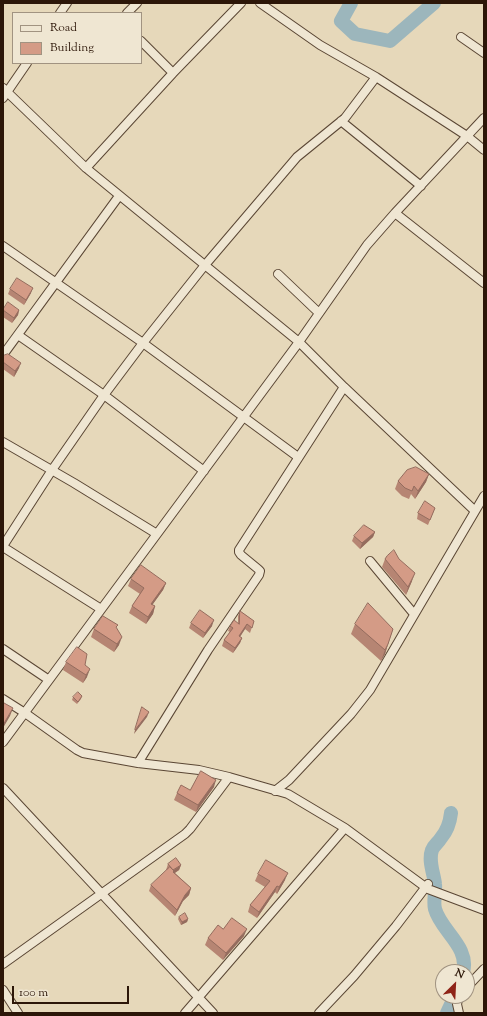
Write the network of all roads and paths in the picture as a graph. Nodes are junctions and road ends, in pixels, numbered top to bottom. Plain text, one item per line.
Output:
1 (67, 3) edge
2 (137, 3) edge
3 (241, 3) edge
4 (260, 3) edge
5 (61, 12) edge
6 (128, 12) edge
7 (461, 37) dead end
8 (142, 42) edge
9 (484, 53) edge
10 (26, 64) edge
11 (174, 73) junction
12 (376, 77) junction
13 (4, 93) edge
14 (484, 118) edge
15 (341, 121) junction
16 (467, 136) junction
17 (484, 150) edge
18 (86, 168) junction
19 (420, 186) junction
20 (119, 196) junction
21 (395, 213) junction
22 (3, 246) edge
23 (205, 265) junction
24 (278, 274) dead end
25 (484, 282) edge
26 (56, 283) junction
27 (319, 313) junction
28 (18, 335) junction
29 (299, 342) junction
30 (143, 343) junction
31 (3, 355) edge
32 (344, 387) junction
33 (104, 396) junction
34 (243, 418) junction
35 (3, 442) edge
36 (298, 457) junction
37 (52, 470) junction
38 (204, 470) junction
39 (484, 496) edge
40 (475, 511) junction
41 (157, 534) junction
42 (3, 547) edge
43 (370, 561) dead end
44 (101, 609) junction
45 (414, 614) junction
46 (3, 649) edge
47 (49, 680) junction
48 (3, 699) edge
49 (25, 713) junction
50 (3, 742) edge
51 (138, 763) junction
52 (229, 777) junction
53 (3, 788) edge
54 (274, 790) junction
55 (345, 828) junction
56 (426, 886) junction
57 (102, 893) junction
58 (484, 910) edge
59 (3, 964) edge
60 (484, 969) edge
61 (475, 979) edge
62 (3, 990) edge
63 (198, 998) junction
64 (18, 1013) edge
65 (185, 1013) edge
66 (213, 1013) edge
67 (319, 1013) edge

1 - 5 street
2 - 6 street
3 - 11 street
4 - 12 street
7 - 9 street
8 - 11 street
10 - 13 street
11 - 18 street
12 - 15 street
12 - 16 street
13 - 18 street
14 - 16 street
15 - 19 street
15 - 23 street
16 - 17 street
16 - 19 street
18 - 20 street
19 - 21 street
20 - 23 street
20 - 26 street
21 - 25 street
21 - 27 street
22 - 26 street
23 - 29 street
23 - 30 street
24 - 27 street
26 - 28 street
26 - 30 street
27 - 29 street
28 - 31 street
28 - 33 street
29 - 32 street
29 - 34 street
30 - 33 street
30 - 34 street
32 - 36 street
32 - 40 street
33 - 37 street
33 - 38 street
34 - 36 street
34 - 38 street
35 - 37 street
36 - 51 street
37 - 41 street
37 - 42 street
38 - 41 street
39 - 40 street
40 - 45 street
41 - 44 street
42 - 44 street
43 - 45 street
44 - 47 street
45 - 54 street
46 - 47 street
47 - 49 street
48 - 49 street
49 - 50 street
49 - 51 street
51 - 52 street
52 - 54 street
52 - 57 street
53 - 57 street
54 - 55 street
55 - 56 street
55 - 63 street
56 - 58 street
56 - 67 street
57 - 59 street
57 - 63 street
60 - 61 street
62 - 64 street
63 - 65 street
63 - 66 street

